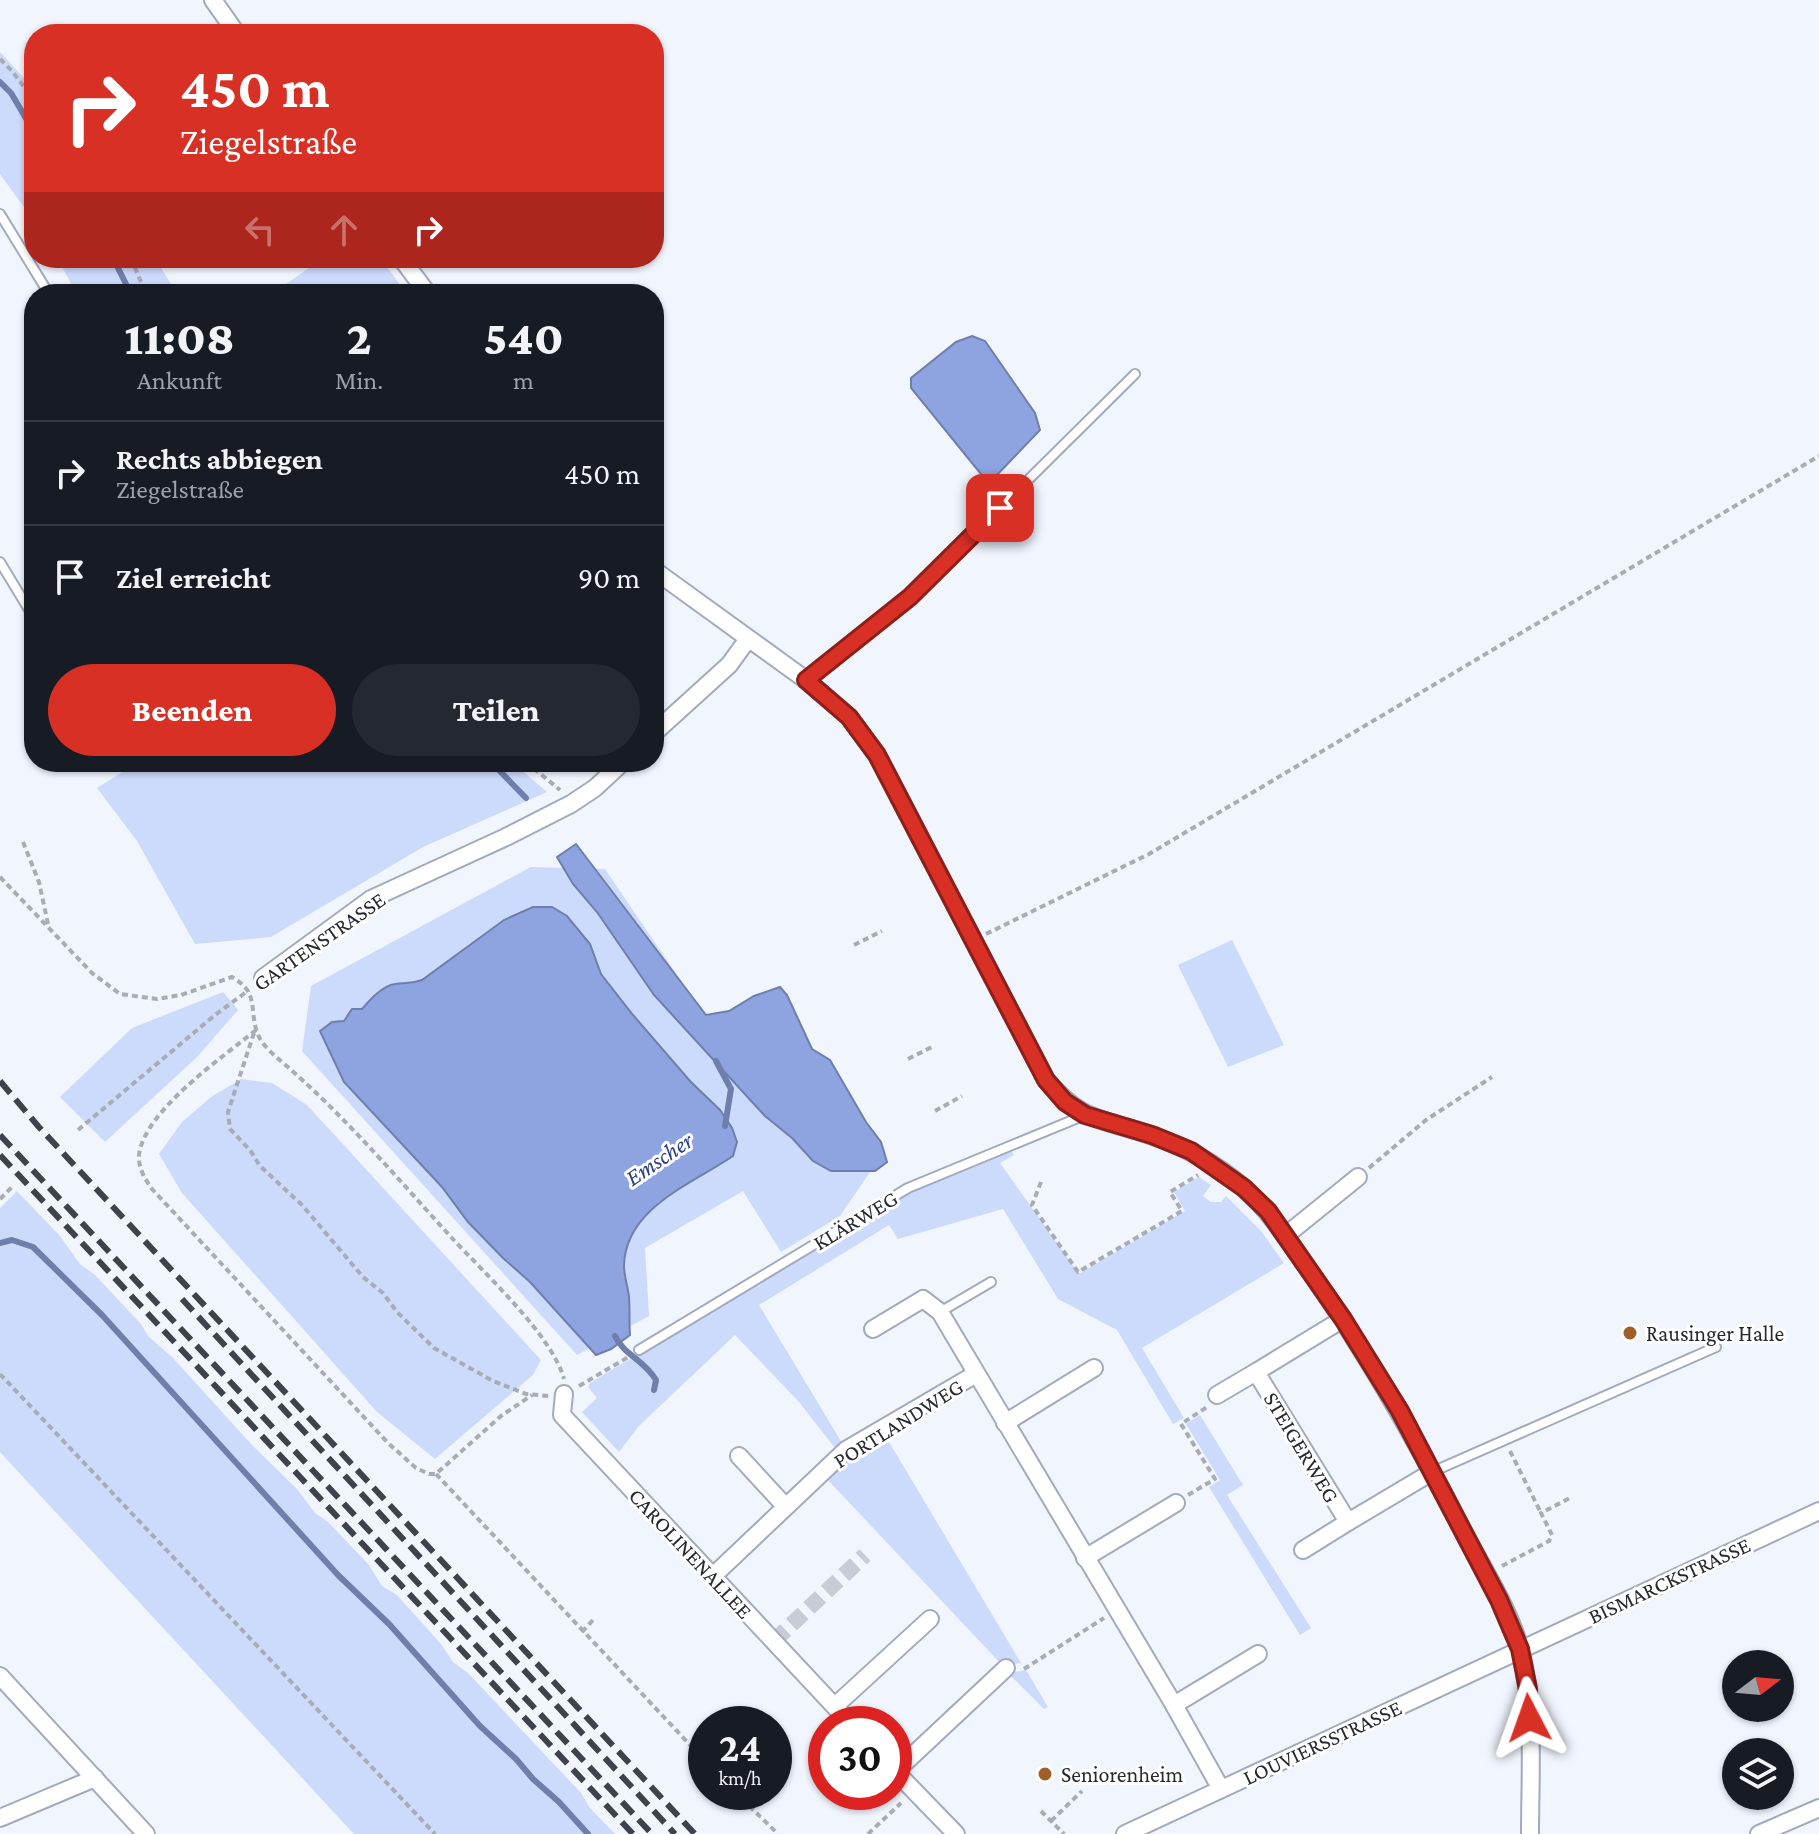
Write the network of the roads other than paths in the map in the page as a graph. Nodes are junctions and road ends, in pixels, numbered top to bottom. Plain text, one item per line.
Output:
1 (213, 0) edge
2 (230, 24) edge
3 (0, 214) edge
4 (24, 253) edge
5 (1135, 374) dead end
6 (0, 562) edge
7 (664, 577) edge
8 (24, 602) edge
9 (748, 639) junction
10 (806, 680) junction
11 (664, 724) edge
12 (612, 772) edge
13 (263, 978) road end
14 (1085, 1115) junction
15 (1358, 1177) road end
16 (1285, 1236) junction
17 (991, 1282) dead end
18 (940, 1312) junction
19 (1343, 1319) junction
20 (873, 1329) dead end
21 (1716, 1347) dead end
22 (639, 1350) dead end
23 (1094, 1368) dead end
24 (1256, 1372) junction
25 (976, 1374) junction
26 (564, 1394) road end
27 (1217, 1395) road end
28 (1005, 1423) junction
29 (739, 1456) dead end
30 (1432, 1472) junction
31 (1176, 1503) road end
32 (785, 1506) junction
33 (1818, 1515) edge
34 (1348, 1522) junction
35 (1303, 1550) dead end
36 (1085, 1558) junction
37 (713, 1576) junction
38 (930, 1619) dead end
39 (1520, 1649) junction
40 (1258, 1654) dead end
41 (1006, 1668) road end
42 (0, 1676) edge
43 (1174, 1705) junction
44 (835, 1706) joint
45 (912, 1754) edge
46 (95, 1778) junction
47 (912, 1788) edge
48 (1221, 1789) junction
49 (1819, 1808) edge
50 (0, 1818) edge
51 (146, 1834) edge
52 (956, 1834) edge
53 (1125, 1834) edge
54 (1530, 1834) edge
55 (1759, 1834) edge

1 - 2 street
3 - 4 lane
5 - 10 lane
6 - 8 lane
7 - 9 street
9 - 10 street
9 - 11 street
10 - 14 street
12 - 13 street, GARTENSTRASSE
14 - 16 street
14 - 22 lane, KLÄRWEG
15 - 16 street
16 - 19 street
17 - 18 lane
18 - 20 street
18 - 25 street, PORTLANDWEG
19 - 24 street, STEIGERWEG
19 - 30 street
21 - 30 lane
23 - 28 street
24 - 27 street, STEIGERWEG
24 - 34 street, STEIGERWEG
25 - 28 street, PORTLANDWEG
25 - 32 street, PORTLANDWEG
26 - 37 street, CAROLINENALLEE
28 - 36 street, PORTLANDWEG
29 - 32 street
30 - 34 street, STEIGERWEG
30 - 39 street
31 - 36 street
32 - 37 street, PORTLANDWEG
33 - 39 street, BISMARCKSTRASSE
34 - 35 street, STEIGERWEG
36 - 43 street, PORTLANDWEG
37 - 44 street, CAROLINENALLEE
38 - 44 street
39 - 48 street, LOUVIERSSTRASSE
39 - 54 street
40 - 43 street
41 - 45 street
42 - 46 street
43 - 48 street, PORTLANDWEG
46 - 50 street
46 - 51 street
47 - 52 street
48 - 53 street, LOUVIERSSTRASSE
49 - 55 street

